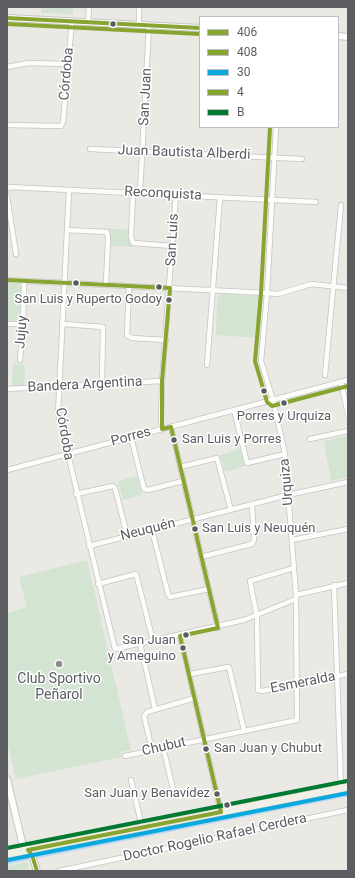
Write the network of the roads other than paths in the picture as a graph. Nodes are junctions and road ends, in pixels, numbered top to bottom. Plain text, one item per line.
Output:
1 (89, 7) edge
2 (139, 7) edge
3 (7, 18) edge
4 (72, 21) junction
5 (88, 22) junction
6 (139, 24) junction
7 (150, 25) junction
8 (199, 28) edge
9 (67, 64) junction
10 (7, 67) edge
11 (7, 125) edge
12 (276, 128) edge
13 (90, 149) dead end
14 (143, 152) junction
15 (274, 157) junction
16 (302, 159) dead end
17 (8, 188) edge
18 (69, 190) junction
19 (133, 193) junction
20 (140, 193) junction
21 (176, 194) junction
22 (7, 196) edge
23 (220, 197) junction
24 (273, 199) junction
25 (316, 202) dead end
26 (340, 205) dead end
27 (9, 224) edge
28 (67, 230) junction
29 (173, 246) junction
30 (16, 254) dead end
31 (7, 280) edge
32 (24, 280) junction
33 (64, 282) junction
34 (106, 284) junction
35 (129, 286) junction
36 (333, 286) junction
37 (170, 288) junction
38 (348, 288) edge
39 (214, 291) junction
40 (267, 293) junction
41 (7, 324) edge
42 (23, 324) junction
43 (63, 324) junction
44 (166, 340) junction
45 (20, 360) dead end
46 (208, 365) dead end
47 (325, 375) dead end
48 (348, 380) edge
49 (162, 381) junction
50 (341, 382) junction
51 (102, 384) junction
52 (60, 386) junction
53 (7, 389) edge
54 (273, 400) junction
55 (234, 410) junction
56 (348, 416) edge
57 (171, 427) junction
58 (162, 429) junction
59 (348, 431) edge
60 (131, 437) junction
61 (310, 439) dead end
62 (67, 454) junction
63 (285, 454) junction
64 (180, 467) junction
65 (7, 470) edge
66 (183, 481) junction
67 (348, 482) edge
68 (76, 494) junction
69 (288, 495) junction
70 (252, 505) junction
71 (231, 510) junction
72 (193, 520) junction
73 (348, 529) edge
74 (152, 530) junction
75 (127, 535) junction
76 (292, 540) junction
77 (89, 546) junction
78 (202, 557) junction
79 (294, 568) junction
80 (348, 583) edge
81 (98, 584) junction
82 (334, 586) junction
83 (209, 589) junction
84 (296, 597) junction
85 (256, 615) junction
86 (218, 628) junction
87 (180, 636) junction
88 (153, 641) junction
89 (140, 643) junction
90 (190, 674) junction
91 (348, 674) edge
92 (337, 676) junction
93 (296, 684) junction
94 (195, 698) junction
95 (155, 709) junction
96 (297, 720) joint
97 (244, 730) junction
98 (205, 738) junction
99 (163, 748) junction
100 (152, 750) junction
101 (125, 756) dead end
102 (131, 780) dead end
103 (7, 781) edge
104 (345, 787) edge
105 (174, 789) dead end
106 (348, 810) edge
107 (221, 812) junction
108 (142, 828) junction
109 (7, 854) edge
110 (31, 855) junction
111 (37, 871) edge
112 (59, 871) edge

1 - 5 street
2 - 6 street
3 - 4 street
4 - 5 street
4 - 9 street, Córdoba
5 - 6 street
6 - 7 street
7 - 8 street
7 - 14 street, San Juan
9 - 10 street
9 - 11 street, Córdoba
12 - 15 street, Urquiza
13 - 14 street, Juan Bautista Alberdi
14 - 15 street, Juan Bautista Alberdi
14 - 20 street, San Juan
15 - 16 street, Juan Bautista Alberdi
15 - 24 street, Urquiza
17 - 18 street, Reconquista
18 - 19 street, Reconquista
18 - 28 street, Córdoba
19 - 20 street, Reconquista
19 - 29 street
20 - 21 street, Reconquista
21 - 23 street, Reconquista
21 - 29 street, San Luis
22 - 27 street
23 - 24 street, Reconquista
23 - 39 street
24 - 25 street, Reconquista
24 - 40 street, Urquiza
26 - 36 street
27 - 30 street
28 - 33 street, Córdoba
28 - 34 street
29 - 37 street, San Luis
31 - 32 street
32 - 33 street
32 - 42 street, Jujuy
33 - 34 street
33 - 43 street, Córdoba
34 - 35 street
35 - 37 street
35 - 44 street
36 - 38 street
36 - 40 street
36 - 47 street
37 - 39 street
37 - 44 street, San Luis
39 - 40 street
39 - 46 street
40 - 54 street, Urquiza
41 - 42 street
42 - 45 street, Jujuy
43 - 51 street
43 - 52 street, Córdoba
44 - 49 street, San Luis
48 - 50 street, Porres
49 - 51 street, Bandera Argentina
49 - 58 street, San Luis
50 - 54 street, Porres
50 - 56 street
51 - 52 street, Bandera Argentina
52 - 53 street, Bandera Argentina
52 - 62 street, Córdoba
54 - 55 street, Porres
54 - 63 street, Urquiza
55 - 57 street, Porres
55 - 63 street
57 - 58 street, Porres
57 - 64 street
58 - 60 street, Porres
59 - 61 street
60 - 62 street, Porres
60 - 66 street
62 - 65 street, Porres
62 - 68 street, Córdoba
63 - 69 street, Urquiza
64 - 66 street
64 - 71 street
66 - 72 street
67 - 69 street, Neuquén
68 - 75 street
68 - 77 street, Córdoba
69 - 70 street, Neuquén
69 - 76 street, Urquiza
70 - 71 street, Neuquén
70 - 78 street
71 - 72 street, Neuquén
72 - 74 street, Neuquén
72 - 78 street
73 - 76 street
74 - 75 street, Neuquén
74 - 83 street
75 - 77 street, Neuquén
76 - 79 street, Urquiza
77 - 81 street, Córdoba
78 - 83 street
79 - 84 street, Urquiza
79 - 85 street
80 - 82 street
81 - 88 street
81 - 89 street, Córdoba
82 - 84 street
82 - 92 street
83 - 86 street
84 - 85 street
84 - 93 street, Urquiza
85 - 86 street
85 - 93 street, Esmeralda
86 - 87 street
87 - 88 street
87 - 90 street
88 - 89 street
89 - 95 street
90 - 94 street
90 - 97 street
91 - 92 street, Esmeralda
92 - 93 street, Esmeralda
92 - 104 street
93 - 96 street, Urquiza
94 - 95 street
94 - 98 street
95 - 100 street
96 - 97 street, Chubut
97 - 98 street, Chubut
98 - 99 street, Chubut
98 - 107 street
99 - 100 street, Chubut
99 - 105 street
100 - 101 street, Chubut
102 - 108 street
103 - 110 street
104 - 107 main road
106 - 112 street, Doctor Rogelio Rafael Cerdera
107 - 108 main road
108 - 110 main road
109 - 110 main road
110 - 111 street

